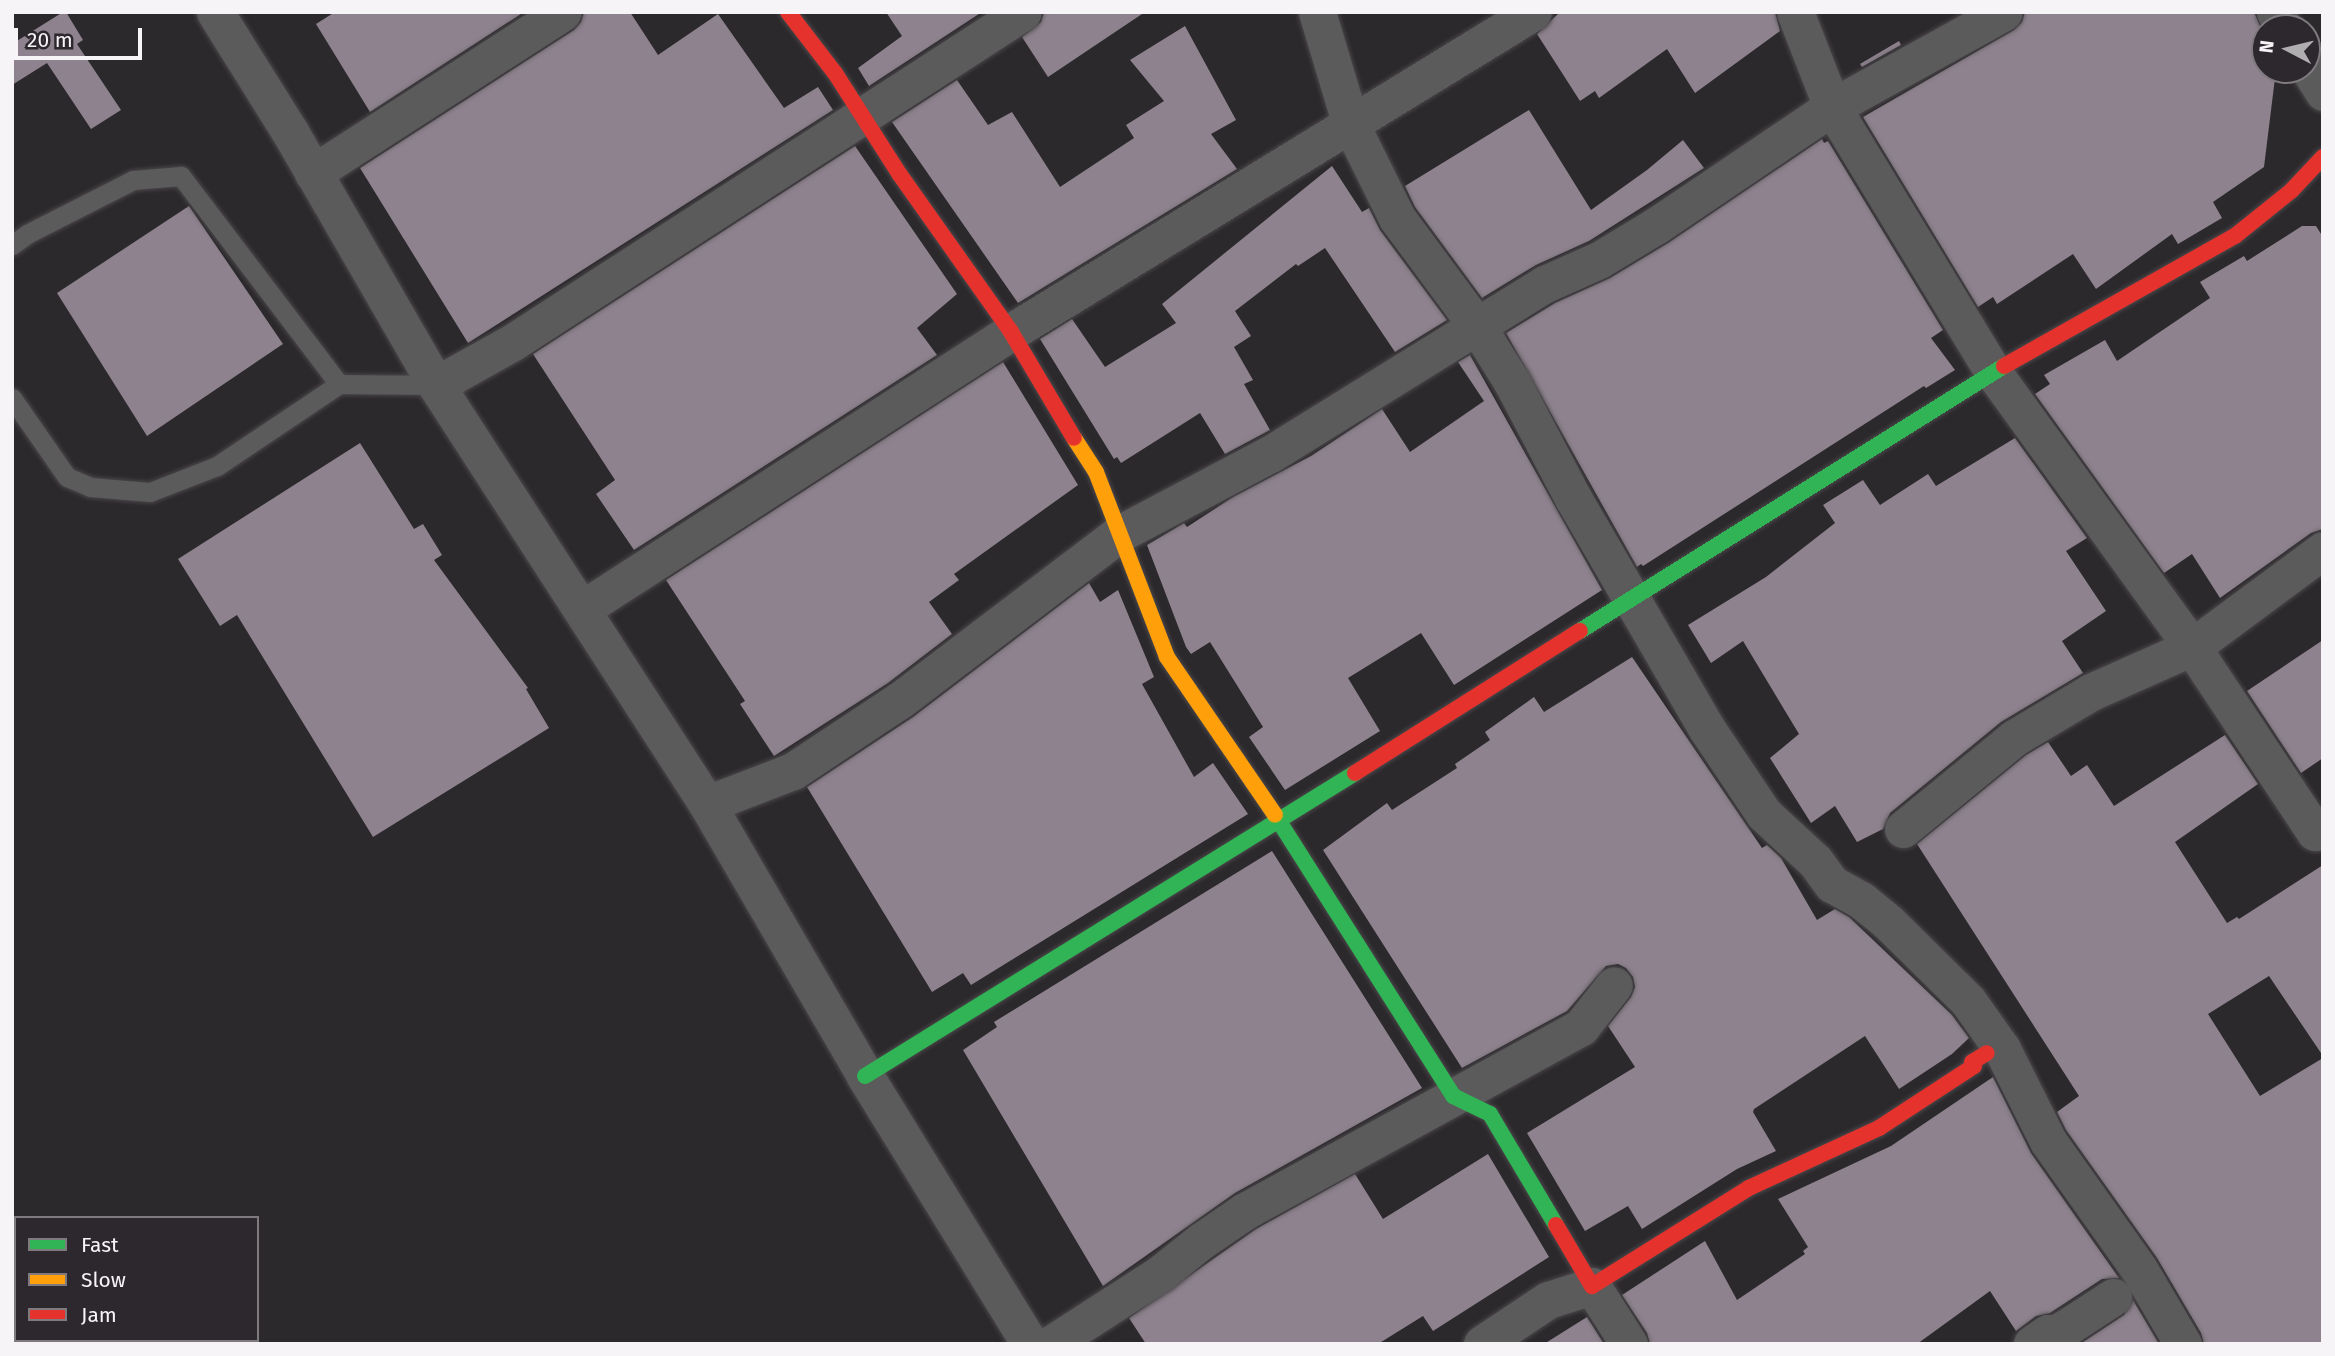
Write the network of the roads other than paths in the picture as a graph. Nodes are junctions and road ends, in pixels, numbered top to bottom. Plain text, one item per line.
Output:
1 (215, 12) edge
2 (564, 12) edge
3 (788, 12) edge
4 (1023, 12) edge
5 (1317, 12) edge
6 (1533, 12) edge
7 (1795, 12) edge
8 (2004, 12) edge
9 (1832, 107) junction
10 (860, 116) junction
11 (1351, 125) junction
12 (2323, 157) edge
13 (313, 173) junction
14 (12, 245) edge
15 (1477, 326) junction
16 (1011, 331) junction
17 (1993, 372) junction
18 (339, 384) junction
19 (436, 385) junction
20 (12, 398) edge
21 (1117, 535) junction
22 (2323, 550) edge
23 (1630, 600) junction
24 (582, 610) junction
25 (2192, 648) junction
26 (707, 804) junction
27 (1279, 820) junction
28 (2323, 826) edge
29 (1903, 829) dead end
30 (1614, 985) dead end
31 (1987, 1053) dead end
32 (865, 1076) junction
33 (1453, 1096) junction
34 (1592, 1286) junction
35 (2113, 1297) dead end
36 (1030, 1344) edge
37 (1051, 1344) edge
38 (1482, 1344) edge
39 (1629, 1344) edge
40 (2032, 1344) edge
41 (2183, 1344) edge

1 - 13 street
2 - 13 street
3 - 10 street
4 - 10 street
5 - 11 street
6 - 11 street
7 - 9 street
8 - 9 street
9 - 15 street
9 - 17 street
10 - 16 street
10 - 19 street
11 - 15 street
11 - 16 street
12 - 17 street
13 - 19 street
14 - 18 lane
15 - 21 street
15 - 23 street
16 - 21 street
16 - 24 street
17 - 23 street
17 - 25 street
18 - 19 lane
18 - 20 lane
19 - 24 street
21 - 26 street
21 - 27 street
22 - 25 street
23 - 27 street
23 - 41 street
24 - 26 street
25 - 28 street
25 - 29 street
26 - 32 street
27 - 32 street
27 - 33 street
30 - 33 street
31 - 34 street
32 - 36 street
33 - 34 street
33 - 37 street
34 - 38 street
34 - 39 street
35 - 40 street

